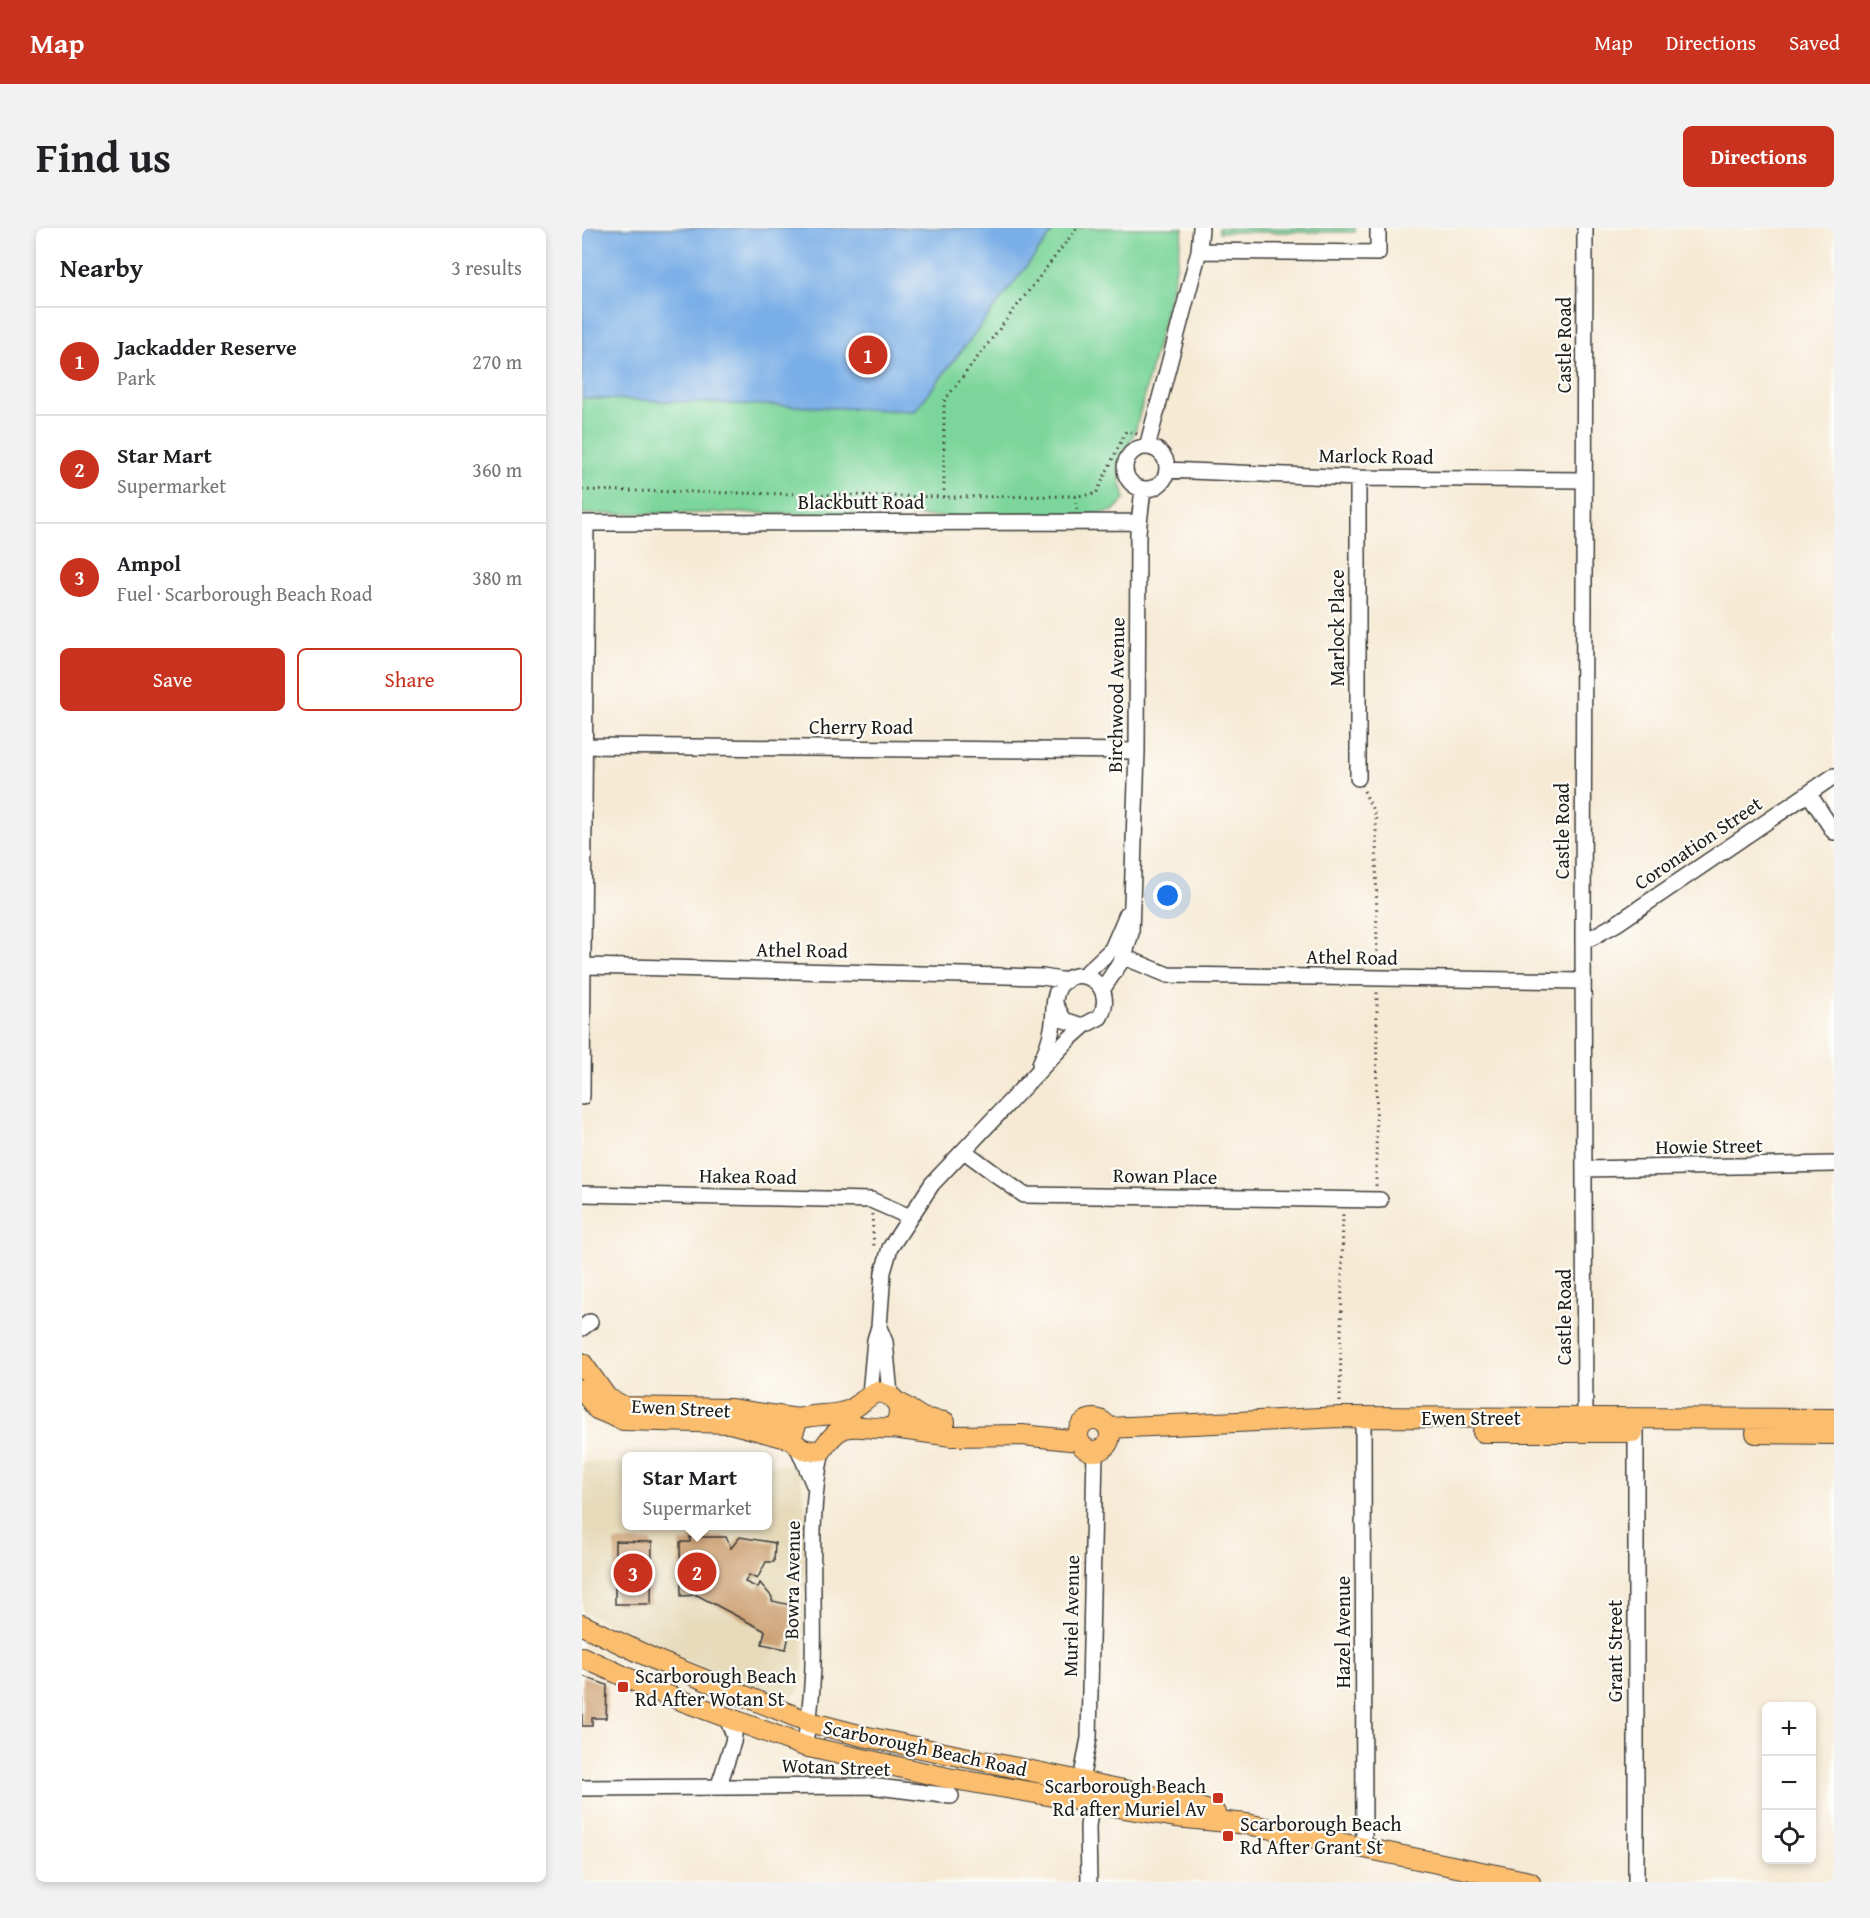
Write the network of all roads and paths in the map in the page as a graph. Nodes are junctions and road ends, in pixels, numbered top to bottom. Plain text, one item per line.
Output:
1 (1077, 228) edge
2 (1201, 228) edge
3 (1378, 228) edge
4 (1585, 228) edge
5 (1199, 251) junction
6 (1148, 442) junction
7 (1167, 470) junction
8 (1358, 478) junction
9 (1584, 480) junction
10 (1143, 489) junction
11 (582, 490) edge
12 (944, 497) junction
13 (1139, 522) junction
14 (584, 524) edge
15 (585, 746) junction
16 (1137, 751) junction
17 (1834, 776) edge
18 (1358, 778) dead end
19 (1809, 794) junction
20 (1834, 832) edge
21 (1132, 902) junction
22 (1583, 938) junction
23 (1124, 957) junction
24 (585, 966) junction
25 (1018, 976) junction
26 (1083, 976) junction
27 (1066, 981) junction
28 (1583, 981) junction
29 (1102, 990) junction
30 (1055, 1002) junction
31 (1085, 1025) junction
32 (1035, 1075) junction
33 (582, 1097) edge
34 (964, 1151) junction
35 (1834, 1164) edge
36 (1584, 1169) junction
37 (582, 1194) edge
38 (1343, 1199) junction
39 (871, 1200) junction
40 (1380, 1200) dead end
41 (910, 1217) junction
42 (874, 1258) dead end
43 (582, 1363) edge
44 (582, 1389) edge
45 (886, 1397) junction
46 (1340, 1417) junction
47 (798, 1419) junction
48 (1834, 1419) edge
49 (1364, 1423) junction
50 (1585, 1426) junction
51 (1636, 1426) junction
52 (893, 1428) junction
53 (1109, 1433) junction
54 (1079, 1434) junction
55 (1834, 1434) edge
56 (795, 1443) junction
57 (822, 1450) junction
58 (1095, 1451) junction
59 (814, 1485) junction
60 (582, 1625) edge
61 (582, 1657) edge
62 (727, 1719) junction
63 (809, 1722) junction
64 (804, 1746) junction
65 (719, 1785) junction
66 (582, 1788) edge
67 (1089, 1789) junction
68 (951, 1796) dead end
69 (1364, 1847) junction
70 (1089, 1882) edge
71 (1530, 1882) edge
72 (1636, 1882) edge

1 - 12 path
2 - 5 street
3 - 5 street
4 - 9 street, Castle Road
5 - 6 street
6 - 7 street
6 - 10 street
6 - 12 path
7 - 8 street, Marlock Road
7 - 10 street
8 - 9 street, Marlock Road
8 - 18 street, Marlock Place
9 - 22 street, Castle Road
10 - 13 street, Birchwood Avenue
11 - 12 path
13 - 14 street, Blackbutt Road
13 - 16 street, Birchwood Avenue
14 - 15 street
15 - 16 street, Cherry Road
15 - 24 street
16 - 21 street, Birchwood Avenue
17 - 19 street, Coronation Street
19 - 20 street
19 - 22 street, Coronation Street
21 - 23 street, Birchwood Avenue
21 - 26 street, Birchwood Avenue
22 - 28 street, Castle Road
23 - 28 street, Athel Road
23 - 29 street, Birchwood Avenue
24 - 25 street, Athel Road
24 - 33 street
25 - 27 street, Athel Road
25 - 30 street, Athel Road
26 - 27 street, Birchwood Avenue
26 - 29 street
27 - 30 street, Birchwood Avenue
28 - 36 street, Castle Road
29 - 31 street, Birchwood Avenue
30 - 31 street
30 - 32 street, Birchwood Avenue
31 - 32 street, Birchwood Avenue
32 - 34 street, Birchwood Avenue
34 - 38 street, Rowan Place
34 - 41 street, Birchwood Avenue
35 - 36 street, Howie Street
36 - 50 street, Castle Road
37 - 39 street, Hakea Road
38 - 40 street, Rowan Place
38 - 46 path
39 - 41 street, Hakea Road
39 - 42 path
41 - 45 street, Birchwood Avenue
43 - 47 main road, Ewen Street
44 - 56 main road, Ewen Street
45 - 47 main road, Ewen Street
45 - 52 main road
45 - 54 main road
46 - 49 main road, Ewen Street
46 - 53 main road, Ewen Street
47 - 56 main road
48 - 51 main road, Ewen Street
49 - 50 main road, Ewen Street
49 - 53 main road, Ewen Street
49 - 69 street, Hazel Avenue
50 - 51 main road, Ewen Street
51 - 55 main road, Ewen Street
51 - 72 street, Grant Street
52 - 54 main road
52 - 57 main road
53 - 54 main road
53 - 58 main road
54 - 58 main road
56 - 57 main road, Ewen Street
56 - 59 street, Bowra Avenue
57 - 59 street, Bowra Avenue
58 - 67 street, Muriel Avenue
59 - 63 street, Bowra Avenue
60 - 63 main road, Scarborough Beach Road
61 - 62 main road, Scarborough Beach Road
62 - 64 main road, Scarborough Beach Road
62 - 65 street
63 - 64 street, Bowra Avenue
63 - 67 main road, Scarborough Beach Road
64 - 67 main road, Scarborough Beach Road
65 - 66 street, Wotan Street
65 - 68 street, Wotan Street
67 - 69 main road, Scarborough Beach Road
67 - 70 street, Muriel Avenue
69 - 71 main road, Scarborough Beach Road

